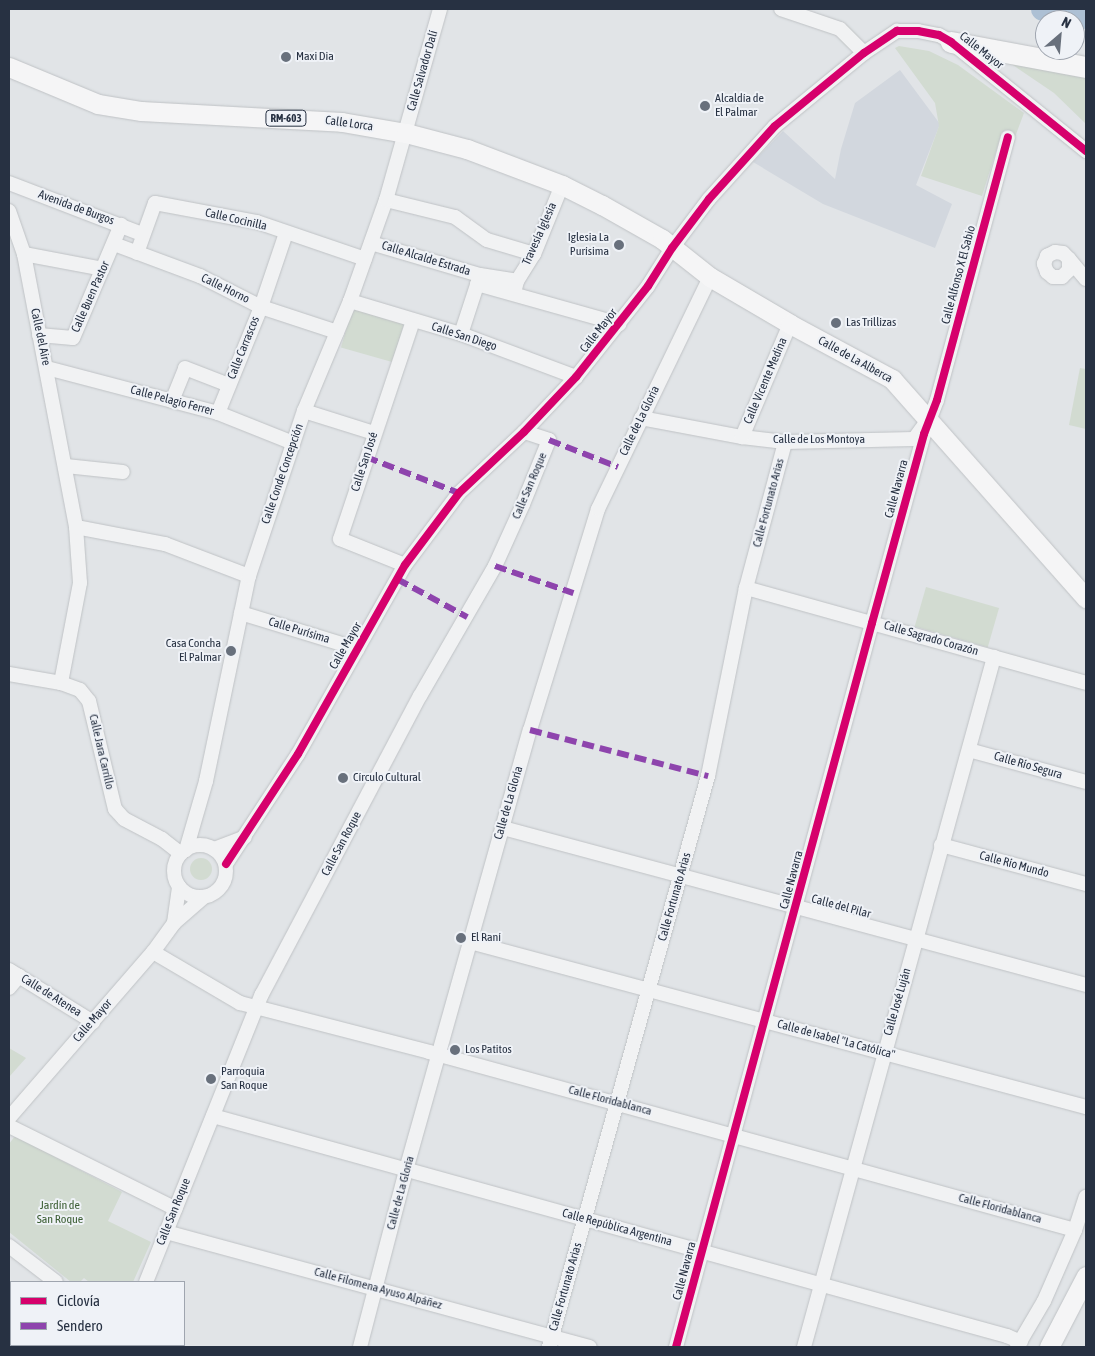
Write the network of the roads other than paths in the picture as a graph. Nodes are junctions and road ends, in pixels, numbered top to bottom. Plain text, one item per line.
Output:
1 (440, 9) edge
2 (781, 9) edge
3 (951, 42) junction
4 (864, 53) junction
5 (9, 67) edge
6 (1086, 67) edge
7 (406, 133) junction
8 (1008, 137) dead end
9 (1086, 151) edge
10 (9, 183) edge
11 (562, 185) junction
12 (386, 200) junction
13 (9, 210) edge
14 (121, 225) junction
15 (286, 233) junction
16 (142, 234) junction
17 (371, 243) junction
18 (114, 244) junction
19 (672, 248) junction
20 (136, 253) junction
21 (24, 254) junction
22 (534, 254) junction
23 (365, 259) junction
24 (1069, 259) junction
25 (103, 269) junction
26 (710, 277) junction
27 (1062, 277) junction
28 (1086, 279) edge
29 (479, 280) junction
30 (1086, 284) edge
31 (516, 287) junction
32 (350, 301) junction
33 (261, 306) junction
34 (413, 320) junction
35 (619, 324) junction
36 (790, 324) junction
37 (337, 332) junction
38 (461, 334) junction
39 (39, 335) junction
40 (47, 368) junction
41 (576, 377) junction
42 (229, 385) junction
43 (172, 401) junction
44 (304, 411) junction
45 (218, 413) junction
46 (641, 418) junction
47 (929, 419) junction
48 (524, 432) junction
49 (374, 433) junction
50 (742, 437) junction
51 (785, 442) junction
52 (293, 443) junction
53 (66, 466) junction
54 (123, 472) dead end
55 (76, 527) junction
56 (405, 565) junction
57 (249, 576) junction
58 (746, 588) junction
59 (1086, 598) edge
60 (241, 613) junction
61 (872, 623) junction
62 (358, 649) junction
63 (994, 657) junction
64 (9, 674) edge
65 (1086, 683) edge
66 (61, 684) junction
67 (970, 750) junction
68 (1086, 782) edge
69 (503, 828) junction
70 (245, 837) junction
71 (941, 846) junction
72 (214, 849) junction
73 (189, 850) junction
74 (226, 864) junction
75 (681, 875) junction
76 (1086, 884) edge
77 (179, 886) junction
78 (204, 897) junction
79 (797, 907) junction
80 (174, 923) junction
81 (916, 939) junction
82 (470, 942) junction
83 (154, 952) junction
84 (14, 973) edge
85 (1086, 985) edge
86 (9, 988) edge
87 (648, 989) junction
88 (256, 1008) junction
89 (765, 1021) junction
90 (93, 1022) junction
91 (884, 1052) junction
92 (439, 1054) junction
93 (618, 1104) junction
94 (1086, 1107) edge
95 (213, 1116) junction
96 (9, 1118) edge
97 (9, 1126) edge
98 (734, 1136) junction
99 (854, 1169) junction
100 (406, 1170) junction
101 (1086, 1197) edge
102 (176, 1208) junction
103 (585, 1220) junction
104 (1075, 1230) junction
105 (166, 1232) junction
106 (9, 1246) edge
107 (702, 1251) junction
108 (1086, 1276) edge
109 (55, 1281) edge
110 (146, 1281) edge
111 (822, 1285) junction
112 (376, 1289) junction
113 (551, 1342) edge
114 (1019, 1345) edge
115 (360, 1347) edge
116 (590, 1347) edge
117 (676, 1347) edge
118 (804, 1347) edge
119 (1049, 1347) edge

1 - 7 street, Calle Salvador Dalí
2 - 4 street
3 - 4 street, Calle Mayor
3 - 6 highway
3 - 9 street, Calle Mayor
4 - 19 street, Calle Mayor
5 - 7 main road, Calle Lorca / RM-603
7 - 11 main road, Calle Lorca / RM-603
7 - 12 street, Calle Conde Concepción
8 - 47 street, Calle Alfonso X El Sabio
10 - 14 street, Avenida de Burgos
11 - 19 main road, Calle Lorca / RM-603
11 - 22 street, Travesía Iglesia
12 - 17 street, Calle Conde Concepción
12 - 22 street
13 - 21 street, Calle del Aire
14 - 16 street, Avenida de Burgos
14 - 18 street, Calle Buen Pastor
15 - 16 street, Calle Cocinilla
15 - 23 street, Calle Cocinilla
15 - 33 street, Calle Carrascos
16 - 20 street, Calle Cocinilla
17 - 23 street, Calle Conde Concepción
17 - 29 street, Calle Alcalde Estrada
18 - 20 street, Calle Horno
18 - 25 street, Calle Buen Pastor
19 - 26 main road, Calle de La Alberca
19 - 35 street, Calle Mayor
20 - 33 street, Calle Horno
21 - 25 street
21 - 39 street, Calle del Aire
22 - 31 street, Travesía Iglesia
23 - 32 street, Calle Conde Concepción
24 - 27 street
24 - 27 street
24 - 28 street
25 - 39 street, Calle Buen Pastor
26 - 36 main road, Calle de La Alberca
26 - 46 street, Calle de La Gloria
27 - 30 street
29 - 31 street, Calle Alcalde Estrada
29 - 38 street
31 - 35 street, Calle Alcalde Estrada
32 - 34 street, Calle San Diego
32 - 37 street, Calle Conde Concepción
33 - 37 street, Calle Horno
33 - 42 street, Calle Carrascos
34 - 38 street, Calle San Diego
34 - 49 street, Calle San José
35 - 41 street, Calle Mayor
36 - 47 main road, Calle de La Alberca
36 - 50 street, Calle Vicente Medina
37 - 44 street, Calle Conde Concepción
38 - 41 street, Calle San Diego
39 - 40 street, Calle del Aire
40 - 43 street, Calle Pelagio Ferrer
40 - 53 street, Calle del Aire
41 - 48 street, Calle Mayor
42 - 43 street, Calle Carrascos
42 - 45 street
43 - 45 street, Calle Pelagio Ferrer
44 - 49 street
44 - 52 street, Calle Conde Concepción
45 - 52 street, Calle Pelagio Ferrer
46 - 50 street, Calle de Los Montoya
46 - 69 street, Calle de La Gloria
47 - 51 street, Calle de Los Montoya
47 - 59 main road, Calle de La Alberca
47 - 61 street, Calle Navarra
48 - 56 street, Calle Mayor
48 - 88 street, Calle San Roque
49 - 56 street, Calle San José
50 - 51 street, Calle de Los Montoya
51 - 58 street, Calle Fortunato Arias
52 - 57 street, Calle Conde Concepción
53 - 54 street
53 - 55 street, Calle del Aire
55 - 57 street
55 - 66 street, Calle del Aire
56 - 62 street, Calle Mayor
57 - 60 street, Calle Conde Concepción
58 - 61 street, Calle Sagrado Corazón
58 - 75 street, Calle Fortunato Arias
60 - 62 street, Calle Purísima
60 - 73 street, Calle Conde Concepción
61 - 63 street, Calle Sagrado Corazón
61 - 79 street, Calle Navarra
62 - 70 street, Calle Mayor
63 - 65 street, Calle Sagrado Corazón
63 - 67 street, Calle José Luján
64 - 66 street, Calle Jara Carrillo
66 - 73 street, Calle Jara Carrillo
67 - 68 street, Calle Río Segura
67 - 71 street, Calle José Luján
69 - 75 street, Calle del Pilar
69 - 82 street, Calle de La Gloria
70 - 72 street
70 - 74 street, Calle Mayor
71 - 76 street, Calle Río Mundo
71 - 81 street, Calle José Luján
72 - 73 street
72 - 74 street
73 - 77 street
74 - 78 street
75 - 79 street, Calle del Pilar
75 - 87 street, Calle Fortunato Arias
77 - 78 street
77 - 80 street, Calle Mayor
78 - 80 street, Calle Mayor
79 - 81 street, Calle del Pilar
79 - 89 street, Calle Navarra
80 - 83 street, Calle Mayor
81 - 85 street, Calle del Pilar
81 - 91 street, Calle José Luján
82 - 87 street, Calle de Isabel "La Católica"
82 - 92 street, Calle de La Gloria
83 - 88 street, Calle Floridablanca
83 - 90 street, Calle Mayor
84 - 86 street
84 - 90 street, Calle de Atenea
87 - 89 street, Calle de Isabel "La Católica"
87 - 93 street, Calle Fortunato Arias
88 - 92 street, Calle Floridablanca
88 - 95 street, Calle San Roque
89 - 91 street, Calle de Isabel "La Católica"
89 - 98 street, Calle Navarra
90 - 96 street, Calle Mayor
91 - 94 street, Calle de Isabel "La Católica"
91 - 99 street, Calle José Luján
92 - 93 street, Calle Floridablanca
92 - 100 street, Calle de La Gloria
93 - 98 street, Calle Floridablanca
93 - 103 street, Calle Fortunato Arias
95 - 100 street, Calle República Argentina
95 - 102 street, Calle San Roque
97 - 102 street
98 - 99 street, Calle Floridablanca
98 - 107 street, Calle Navarra
99 - 104 street, Calle Floridablanca
99 - 111 street, Calle José Luján
100 - 103 street, Calle República Argentina
100 - 112 street, Calle de La Gloria
101 - 104 street
102 - 105 street, Calle San Roque
103 - 107 street, Calle República Argentina
103 - 113 street, Calle Fortunato Arias
104 - 114 street
105 - 110 street, Calle San Roque
105 - 112 street, Calle Filomena Ayuso Alpáñez
106 - 109 street
107 - 111 street, Calle República Argentina
107 - 117 street, Calle Navarra
108 - 119 main road
111 - 114 street, Calle República Argentina
111 - 118 street, Calle José Luján
112 - 113 street, Calle Filomena Ayuso Alpáñez
112 - 115 street, Calle de La Gloria
113 - 116 street, Calle Filomena Ayuso Alpáñez

